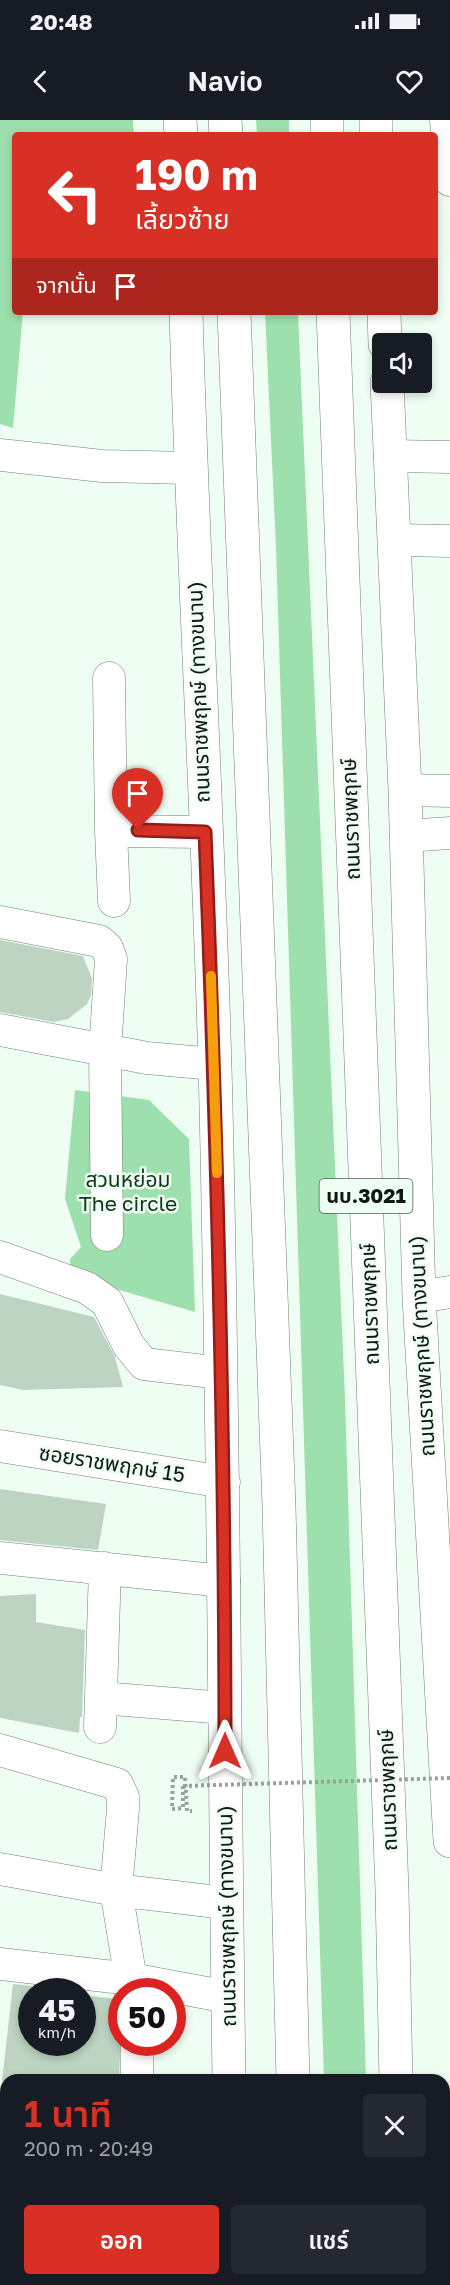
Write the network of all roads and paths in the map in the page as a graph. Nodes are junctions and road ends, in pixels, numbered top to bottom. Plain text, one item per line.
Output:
1 (446, 120) edge
2 (450, 173) edge
3 (450, 180) edge
4 (186, 315) edge
5 (234, 315) edge
6 (333, 315) edge
7 (384, 315) edge
8 (385, 333) edge
9 (387, 393) edge
10 (0, 455) edge
11 (390, 456) junction
12 (450, 457) edge
13 (190, 468) junction
14 (395, 540) junction
15 (450, 541) edge
16 (109, 678) dead end
17 (405, 790) junction
18 (450, 791) edge
19 (111, 831) junction
20 (205, 832) junction
21 (450, 833) edge
22 (406, 836) junction
23 (114, 901) dead end
24 (0, 922) edge
25 (0, 1030) edge
26 (105, 1051) junction
27 (214, 1064) junction
28 (107, 1235) dead end
29 (0, 1257) edge
30 (434, 1294) edge
31 (221, 1373) junction
32 (0, 1446) edge
33 (224, 1482) junction
34 (0, 1558) edge
35 (105, 1568) junction
36 (224, 1581) junction
37 (225, 1708) junction
38 (447, 1738) edge
39 (0, 1750) edge
40 (450, 1778) edge
41 (187, 1811) dead end
42 (450, 1841) edge
43 (0, 1869) edge
44 (116, 1890) junction
45 (392, 1890) junction
46 (225, 1903) junction
47 (0, 1964) edge
48 (131, 1978) edge
49 (108, 1982) edge
50 (186, 1992) edge
51 (228, 1997) junction
52 (137, 2056) edge
53 (290, 2072) edge
54 (137, 2074) edge
55 (229, 2074) edge
56 (396, 2074) edge
57 (410, 2074) edge

1 - 2 street
2 - 3 street
4 - 13 main road, ถนนราชพฤกษ์ (ทางขนาน)
5 - 53 main road
6 - 45 main road, ถนนราชพฤกษ์ / นบ.3021
7 - 8 main road
9 - 11 main road, ถนนราชพฤกษ์ (ทางขนาน) / นบ.3021
10 - 13 street
11 - 12 street
11 - 14 main road, ถนนราชพฤกษ์ (ทางขนาน) / นบ.3021
13 - 20 main road, ถนนราชพฤกษ์ (ทางขนาน)
14 - 15 street
14 - 17 main road, ถนนราชพฤกษ์ (ทางขนาน) / นบ.3021
16 - 19 street
17 - 18 street
17 - 22 main road, ถนนราชพฤกษ์ (ทางขนาน) / นบ.3021
19 - 20 street
19 - 23 street
20 - 27 main road, ถนนราชพฤกษ์ (ทางขนาน)
21 - 22 street
22 - 30 main road, ถนนราชพฤกษ์ (ทางขนาน) / นบ.3021
24 - 26 street
25 - 26 street
26 - 27 street
26 - 28 street
27 - 31 main road, ถนนราชพฤกษ์ (ทางขนาน)
29 - 31 street
30 - 38 main road, ถนนราชพฤกษ์ (ทางขนาน) / นบ.3021
31 - 33 main road, ถนนราชพฤกษ์ (ทางขนาน)
32 - 33 street, ซอยราชพฤกษ์ 15
33 - 36 main road, ถนนราชพฤกษ์ (ทางขนาน)
34 - 35 street
35 - 36 street
35 - 37 street
36 - 37 main road, ถนนราชพฤกษ์ (ทางขนาน)
37 - 46 main road, ถนนราชพฤกษ์ (ทางขนาน)
38 - 42 main road, ถนนราชพฤกษ์ (ทางขนาน) / นบ.3021
39 - 44 street
40 - 41 path, bridge
43 - 44 street
44 - 46 street
44 - 48 street
45 - 56 main road, ถนนราชพฤกษ์ / นบ.3021
45 - 57 main road
46 - 51 main road, ถนนราชพฤกษ์ (ทางขนาน)
47 - 49 street
50 - 51 street
51 - 55 main road, ถนนราชพฤกษ์ (ทางขนาน)
52 - 54 street

